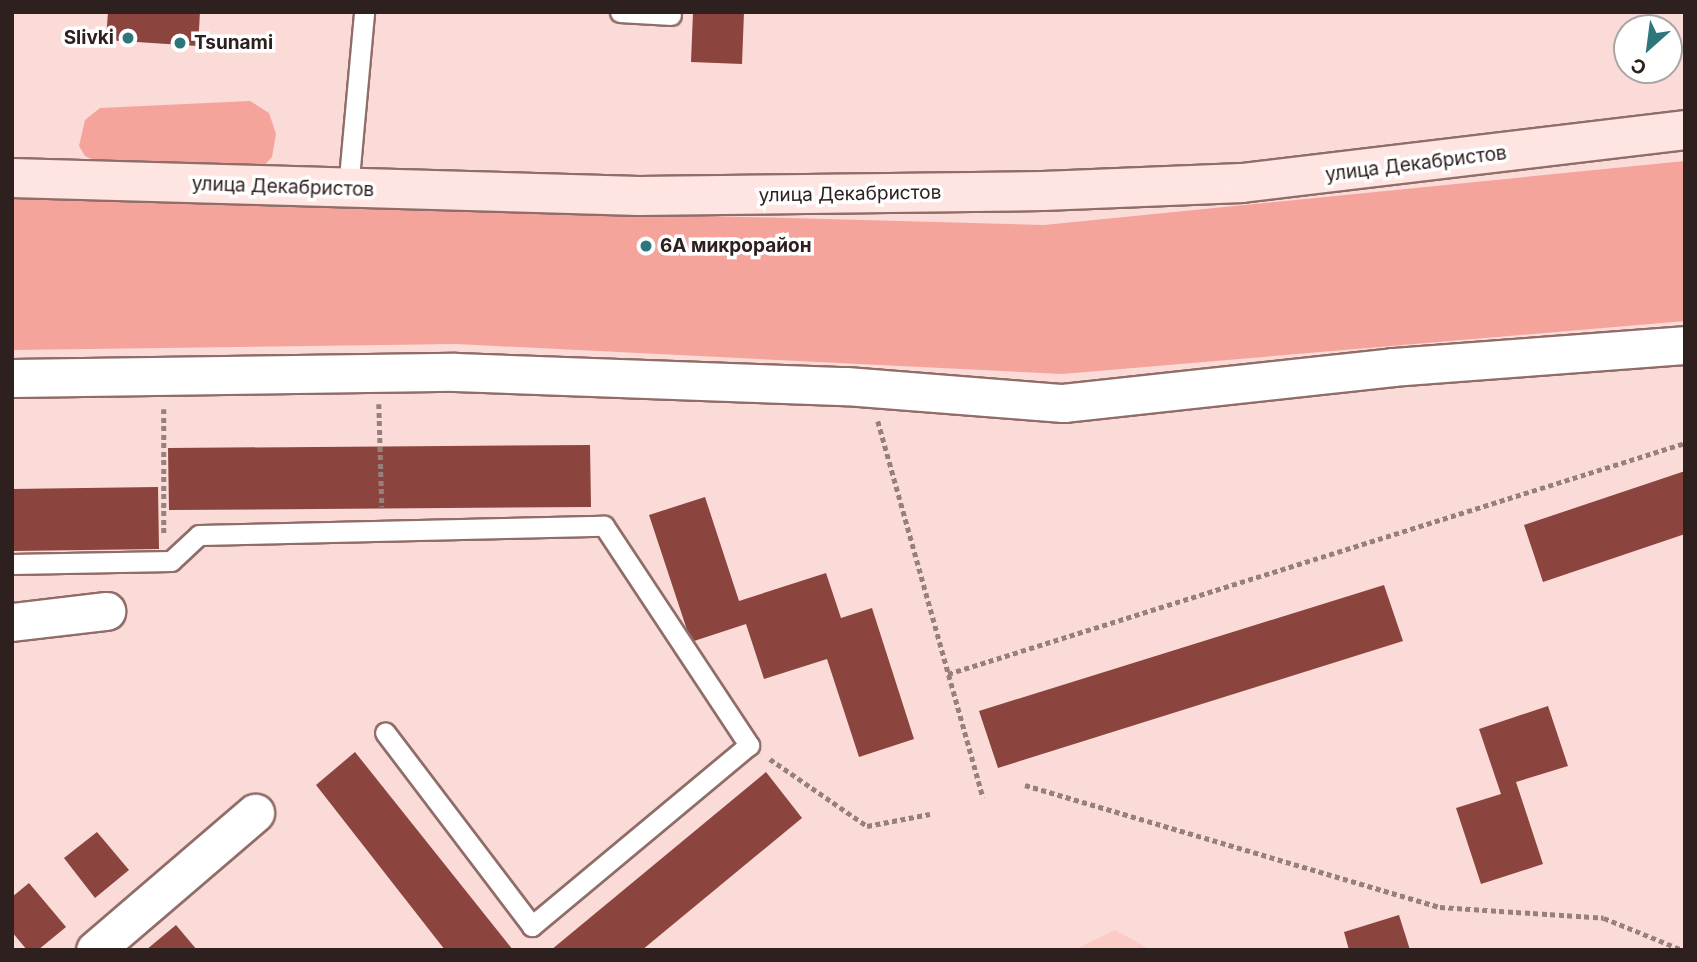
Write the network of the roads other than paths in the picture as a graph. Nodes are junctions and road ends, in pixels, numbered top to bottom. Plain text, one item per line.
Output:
1 (364, 12) edge
2 (620, 12) edge
3 (671, 15) dead end
4 (1685, 130) edge
5 (12, 178) edge
6 (348, 190) junction
7 (1685, 345) edge
8 (12, 378) edge
9 (12, 564) edge
10 (106, 611) dead end
11 (12, 622) edge
12 (385, 732) dead end
13 (255, 813) dead end
14 (94, 950) edge

1 - 6 lane
2 - 3 lane
4 - 6 street, улица Декабристов
5 - 6 street, улица Декабристов
7 - 8 street
9 - 12 lane
10 - 11 street
13 - 14 street

